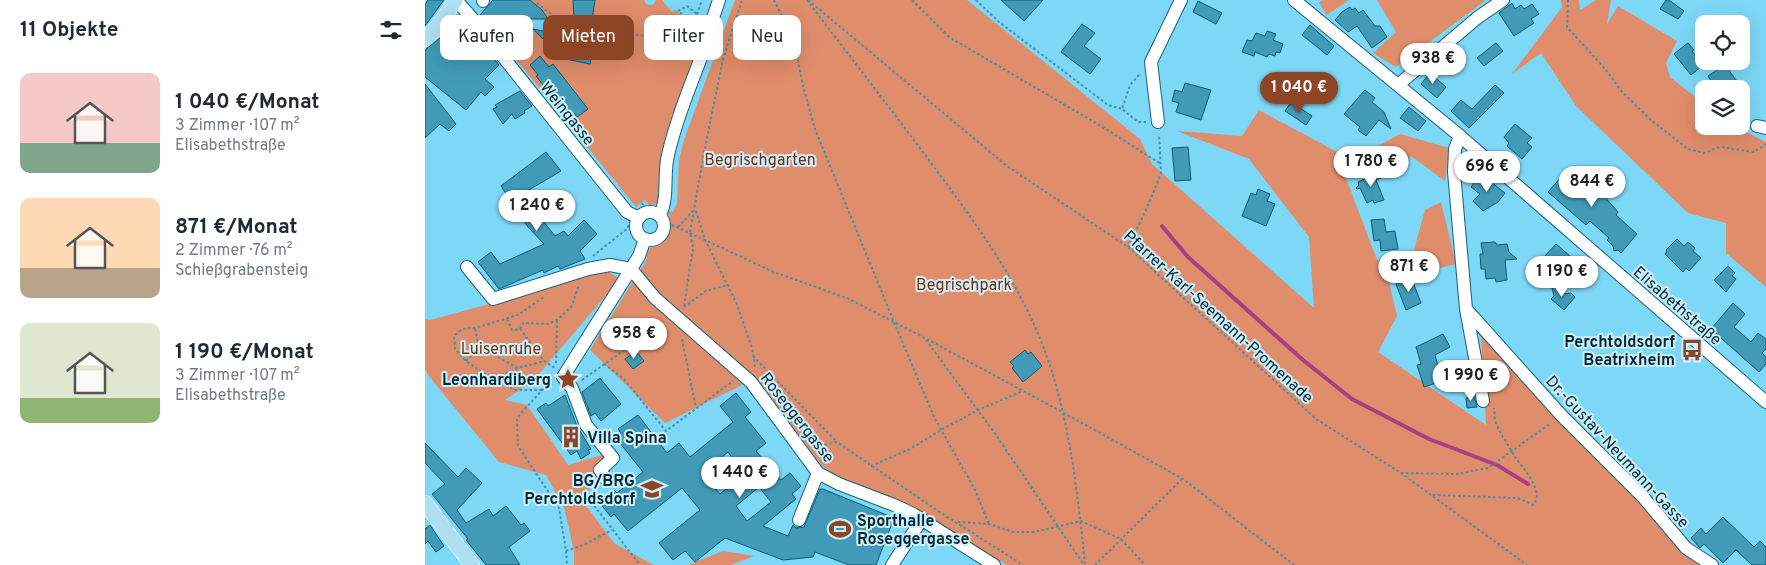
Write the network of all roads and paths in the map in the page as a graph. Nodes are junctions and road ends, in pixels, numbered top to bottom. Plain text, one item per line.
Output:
1 (455, 0) edge
2 (719, 0) edge
3 (742, 0) edge
4 (774, 0) edge
5 (808, 0) edge
6 (912, 0) edge
7 (976, 0) edge
8 (1181, 0) edge
9 (1294, 0) edge
10 (1503, 0) edge
11 (1569, 0) edge
12 (537, 3) dead end
13 (697, 14) dead end
14 (683, 15) edge
15 (714, 15) edge
16 (644, 36) edge
17 (425, 39) edge
18 (700, 60) edge
19 (1151, 62) junction
20 (1398, 86) junction
21 (1122, 110) junction
22 (1158, 122) junction
23 (1460, 136) junction
24 (1766, 144) edge
25 (1161, 164) junction
26 (642, 202) dead end
27 (695, 209) junction
28 (642, 212) junction
29 (659, 215) junction
30 (670, 224) dead end
31 (628, 228) dead end
32 (678, 228) junction
33 (690, 232) junction
34 (645, 239) junction
35 (705, 240) junction
36 (1128, 247) junction
37 (467, 266) dead end
38 (588, 269) junction
39 (631, 269) junction
40 (561, 276) junction
41 (728, 286) junction
42 (1466, 309) junction
43 (680, 312) junction
44 (507, 319) junction
45 (557, 320) junction
46 (894, 322) junction
47 (475, 328) junction
48 (520, 329) junction
49 (681, 330) dead end
50 (925, 338) junction
51 (479, 347) junction
52 (753, 356) junction
53 (466, 361) junction
54 (544, 361) junction
55 (604, 364) junction
56 (755, 365) junction
57 (518, 368) junction
58 (559, 373) junction
59 (746, 378) junction
60 (492, 379) junction
61 (572, 388) junction
62 (1023, 391) junction
63 (1483, 401) joint
64 (1766, 402) edge
65 (696, 408) junction
66 (978, 410) junction
67 (1064, 414) junction
68 (1561, 415) junction
69 (941, 430) junction
70 (837, 442) junction
71 (814, 450) dead end
72 (1512, 452) junction
73 (871, 466) junction
74 (818, 473) junction
75 (1401, 473) junction
76 (606, 479) joint
77 (1183, 479) junction
78 (1433, 495) junction
79 (425, 503) edge
80 (922, 519) junction
81 (799, 520) dead end
82 (1081, 520) junction
83 (956, 522) junction
84 (989, 524) junction
85 (1058, 525) junction
86 (613, 529) junction
87 (1121, 539) junction
88 (566, 551) junction
89 (472, 565) edge
90 (567, 565) edge
91 (640, 565) edge
92 (892, 565) edge
93 (994, 565) edge
94 (1023, 565) edge
95 (1085, 565) edge
96 (1095, 565) edge
97 (1145, 565) edge
98 (1294, 565) edge
99 (1527, 565) edge
100 (1712, 565) edge

1 - 17 main road
1 - 28 street, Weingasse
2 - 15 street
3 - 27 path
4 - 46 path
5 - 36 path, Pfarrer-Karl-Seemann-Promenade
5 - 67 path
6 - 25 path
7 - 21 path
8 - 19 street
9 - 20 street, Elisabethstraße
10 - 20 street
11 - 24 path
12 - 16 path
13 - 14 path
18 - 29 street
19 - 21 path
19 - 22 street
20 - 23 street, Elisabethstraße
21 - 22 path
22 - 25 path
23 - 42 street
23 - 64 street, Elisabethstraße
25 - 36 path
26 - 28 path
27 - 32 path
27 - 33 path
27 - 35 path
28 - 29 street
28 - 34 street
29 - 34 street
30 - 32 path
31 - 38 path
32 - 33 path
33 - 35 path
33 - 43 path
34 - 39 street
35 - 41 path
35 - 46 path
36 - 75 path, Pfarrer-Karl-Seemann-Promenade
37 - 40 street
38 - 39 street
38 - 40 street
38 - 45 path
39 - 43 street, Roseggergasse
39 - 58 street
40 - 44 path
41 - 43 path
41 - 52 path
42 - 63 street
42 - 68 street, Dr.-Gustav-Neumann-Gasse
43 - 55 path
43 - 59 street, Roseggergasse
44 - 47 path
44 - 48 path
45 - 48 path
45 - 58 path
46 - 50 path
46 - 69 path
47 - 51 path
47 - 53 path
48 - 54 path
49 - 65 path
50 - 62 path
50 - 66 path
51 - 53 path
51 - 57 path
52 - 56 path
52 - 70 path
53 - 60 path
54 - 57 path
54 - 58 path
55 - 61 path
55 - 65 path
56 - 59 path
56 - 59 path
57 - 60 path
58 - 61 street
59 - 65 path
59 - 74 street, Roseggergasse
60 - 88 path
61 - 76 street
62 - 66 path
62 - 67 path
63 - 72 path
66 - 69 path
66 - 85 path
67 - 77 path
67 - 82 path
68 - 72 path
68 - 100 street, Dr.-Gustav-Neumann-Gasse
69 - 73 path
69 - 84 path
70 - 71 path
70 - 73 path
72 - 75 path
72 - 78 path
73 - 83 path
74 - 80 street, Roseggergasse
74 - 81 street
75 - 78 path, Pfarrer-Karl-Seemann-Promenade
76 - 86 path
77 - 87 path
77 - 98 path
78 - 99 path, Pfarrer-Karl-Seemann-Promenade
79 - 89 main road
80 - 92 street
80 - 93 street, Roseggergasse
82 - 85 path
82 - 87 path
82 - 95 path
83 - 84 path
83 - 94 path
84 - 85 path
85 - 95 path
86 - 88 path
86 - 91 path
87 - 96 path
87 - 97 path
88 - 90 path

